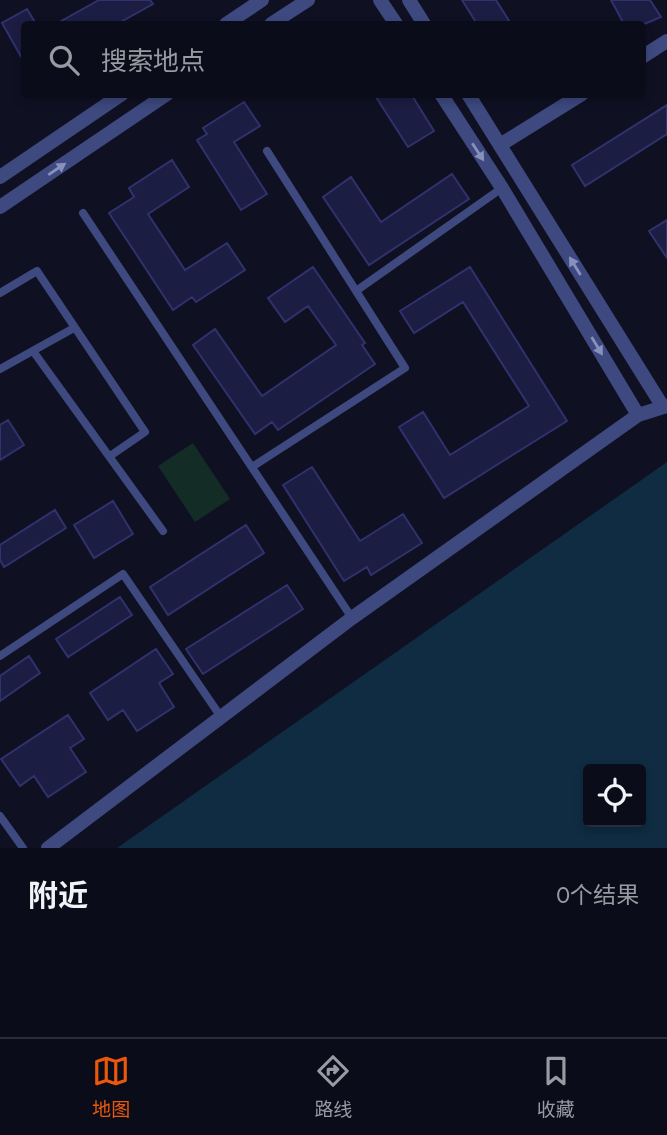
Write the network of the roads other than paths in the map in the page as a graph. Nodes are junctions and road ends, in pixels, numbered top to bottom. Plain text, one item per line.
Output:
1 (262, 0) edge
2 (308, 0) edge
3 (380, 0) edge
4 (409, 0) edge
5 (230, 21) edge
6 (276, 21) edge
7 (394, 21) edge
8 (423, 21) edge
9 (667, 41) edge
10 (646, 54) edge
11 (116, 98) edge
12 (161, 98) edge
13 (444, 98) edge
14 (471, 98) edge
15 (576, 98) edge
16 (500, 145) junction
17 (267, 151) dead end
18 (0, 177) edge
19 (502, 188) junction
20 (0, 207) edge
21 (83, 213) dead end
22 (356, 291) junction
23 (0, 293) edge
24 (74, 328) junction
25 (33, 351) junction
26 (0, 369) edge
27 (665, 406) edge
28 (638, 415) junction
29 (110, 456) junction
30 (252, 467) junction
31 (163, 531) dead end
32 (352, 618) junction
33 (0, 656) edge
34 (221, 717) junction
35 (0, 816) edge
36 (23, 848) edge
37 (48, 848) edge

1 - 5 street
2 - 6 street
3 - 7 street
4 - 8 street
9 - 10 street
11 - 18 street
20 -> 12 street
13 -> 19 street
14 - 16 street
15 - 16 street
27 -> 16 street
17 - 22 lane
19 - 22 lane
19 -> 28 street
21 - 30 lane
22 - 30 lane
23 - 24 lane
24 - 25 lane
24 - 29 lane
25 - 26 lane
25 - 29 lane
27 - 28 street
28 - 32 street
29 - 31 lane
30 - 32 lane
32 - 34 street
33 - 34 lane
34 - 37 street
35 - 36 lane

